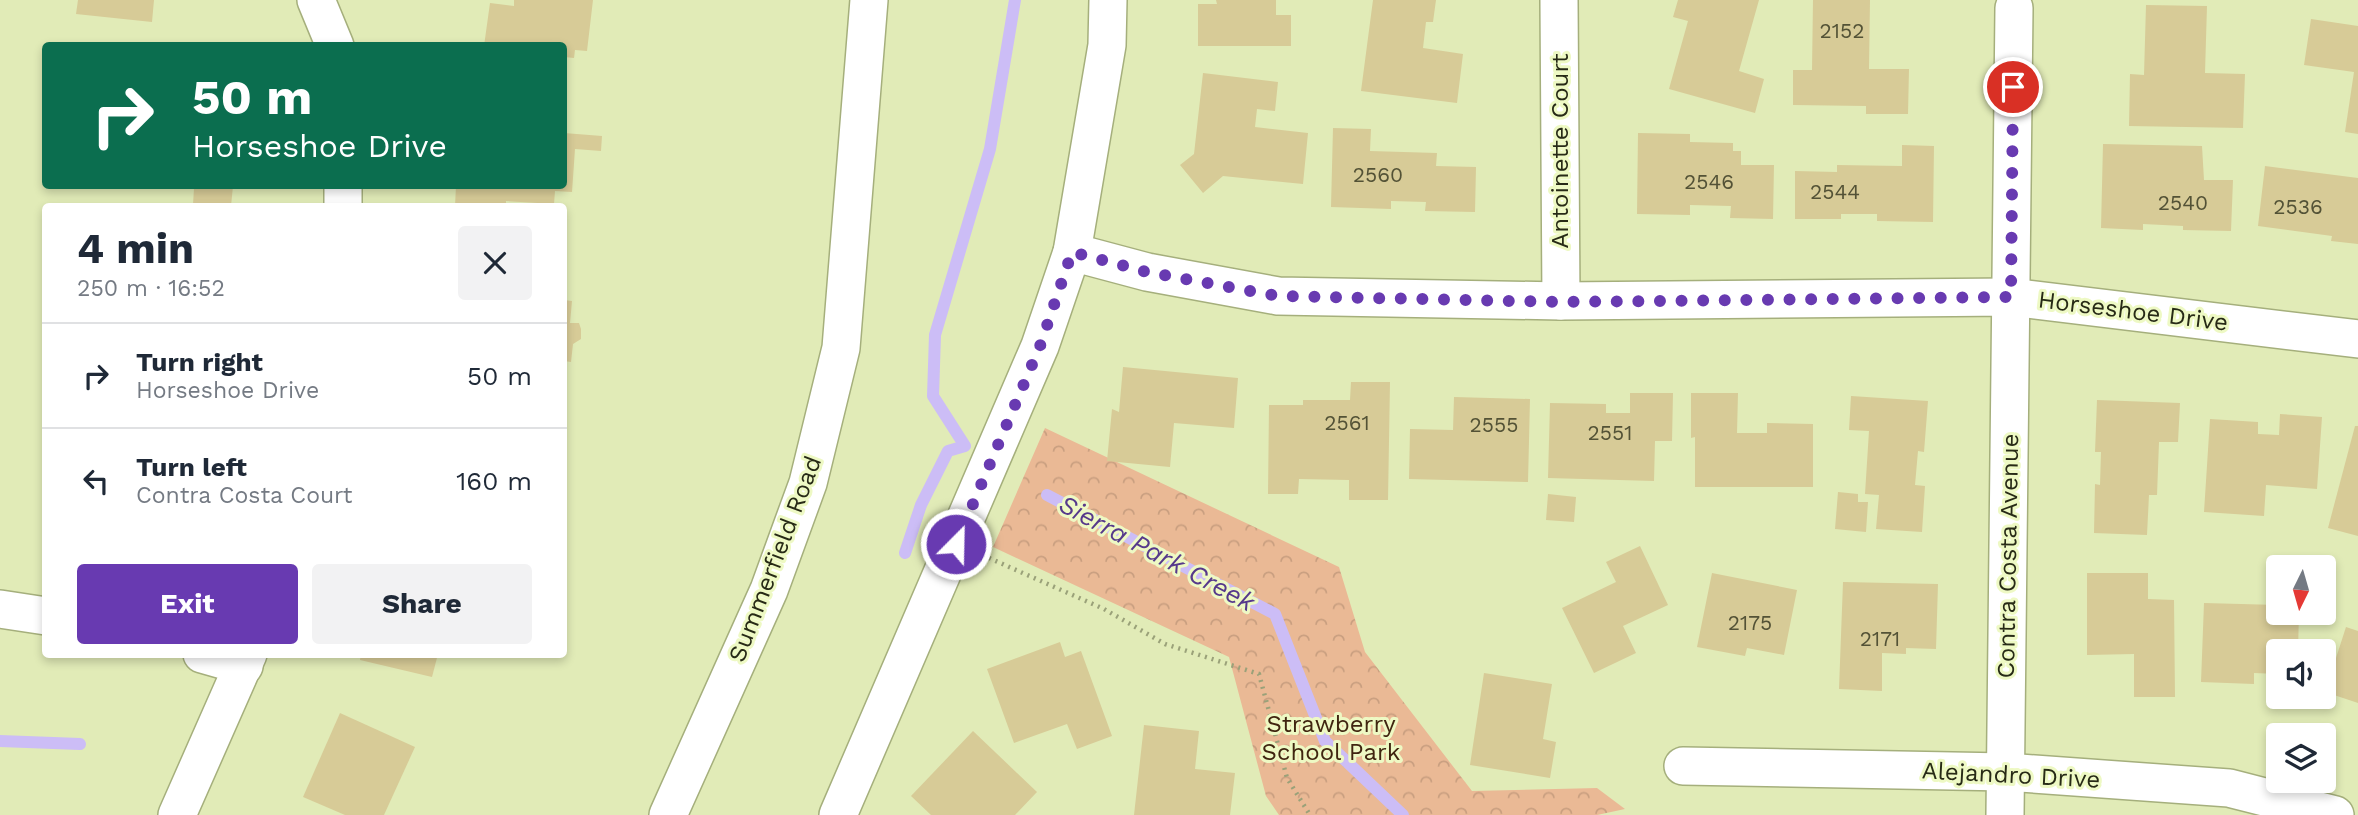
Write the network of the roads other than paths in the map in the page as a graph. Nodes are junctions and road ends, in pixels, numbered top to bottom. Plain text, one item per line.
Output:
1 (316, 0) edge
2 (869, 0) edge
3 (1108, 0) edge
4 (1559, 0) edge
5 (2014, 8) dead end
6 (333, 42) edge
7 (1072, 252) junction
8 (2011, 297) junction
9 (1561, 302) junction
10 (2358, 339) edge
11 (0, 609) edge
12 (42, 614) edge
13 (246, 660) edge
14 (1682, 766) dead end
15 (2006, 772) junction
16 (177, 815) edge
17 (668, 815) edge
18 (838, 815) edge
19 (2005, 815) edge
20 (2335, 815) edge

1 - 6 street
2 - 17 street, Summerfield Road
3 - 7 street
4 - 9 street, Antoinette Court
5 - 8 street, Contra Costa Avenue
7 - 9 street, Horseshoe Drive
7 - 18 street
8 - 9 street, Horseshoe Drive
8 - 10 street, Horseshoe Drive
8 - 15 street, Contra Costa Avenue
11 - 12 street
13 - 16 street
14 - 15 street, Alejandro Drive
15 - 19 street, Contra Costa Avenue
15 - 20 street, Alejandro Drive

